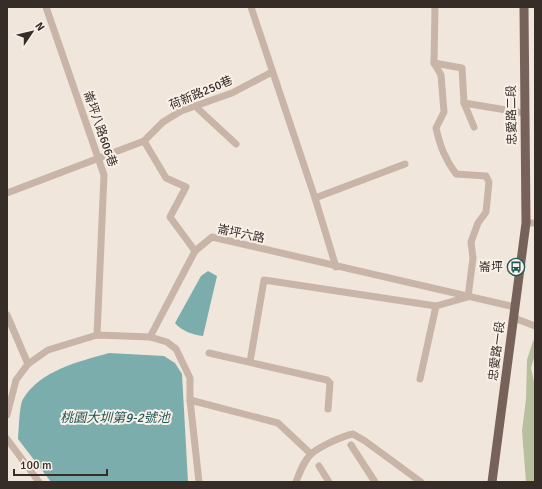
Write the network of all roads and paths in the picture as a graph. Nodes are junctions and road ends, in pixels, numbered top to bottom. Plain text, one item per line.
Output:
1 (46, 7) edge
2 (251, 7) edge
3 (435, 7) edge
4 (524, 7) edge
5 (434, 63) junction
6 (272, 72) junction
7 (464, 103) junction
8 (195, 106) junction
9 (524, 113) junction
10 (474, 127) dead end
11 (144, 141) junction
12 (236, 144) dead end
13 (100, 158) junction
14 (404, 164) dead end
15 (7, 193) edge
16 (315, 198) junction
17 (531, 223) edge
18 (195, 251) junction
19 (336, 267) junction
20 (468, 297) junction
21 (436, 306) junction
22 (515, 307) junction
23 (7, 316) edge
24 (514, 318) junction
25 (535, 326) edge
26 (97, 335) junction
27 (150, 337) junction
28 (209, 354) dead end
29 (250, 362) junction
30 (28, 364) junction
31 (420, 379) dead end
32 (190, 400) junction
33 (328, 409) dead end
34 (7, 415) edge
35 (7, 439) edge
36 (351, 445) dead end
37 (311, 454) junction
38 (319, 466) dead end
39 (39, 482) edge
40 (199, 482) edge
41 (296, 482) edge
42 (329, 482) edge
43 (375, 482) edge
44 (421, 482) edge
45 (492, 482) edge

1 - 13 street, 崙坪八路606巷
2 - 6 street
3 - 5 street
4 - 9 main road, 忠愛路二段
5 - 7 street
5 - 20 street
6 - 8 street, 荷新路250巷
6 - 16 street
7 - 9 street
7 - 10 street
8 - 11 street, 荷新路250巷
8 - 12 street
9 - 17 main road, 忠愛路二段
11 - 13 street, 荷新路250巷
11 - 18 street
13 - 15 street, 荷新路250巷
13 - 26 street, 崙坪八路606巷
14 - 16 street
16 - 19 street
17 - 22 main road, 忠愛路一段
18 - 19 street, 崙坪六路
18 - 27 street, 崙坪六路
19 - 20 street, 崙坪六路
20 - 21 street
20 - 22 street, 崙坪六路
21 - 29 street
21 - 31 street
22 - 24 main road, 忠愛路一段
23 - 30 street
24 - 25 street
24 - 45 main road, 忠愛路一段
26 - 27 street
26 - 30 street
27 - 32 street
28 - 29 street
29 - 33 street
30 - 34 street
32 - 37 street
32 - 40 street
35 - 39 street
36 - 43 street
37 - 41 street
37 - 44 street
38 - 42 street

